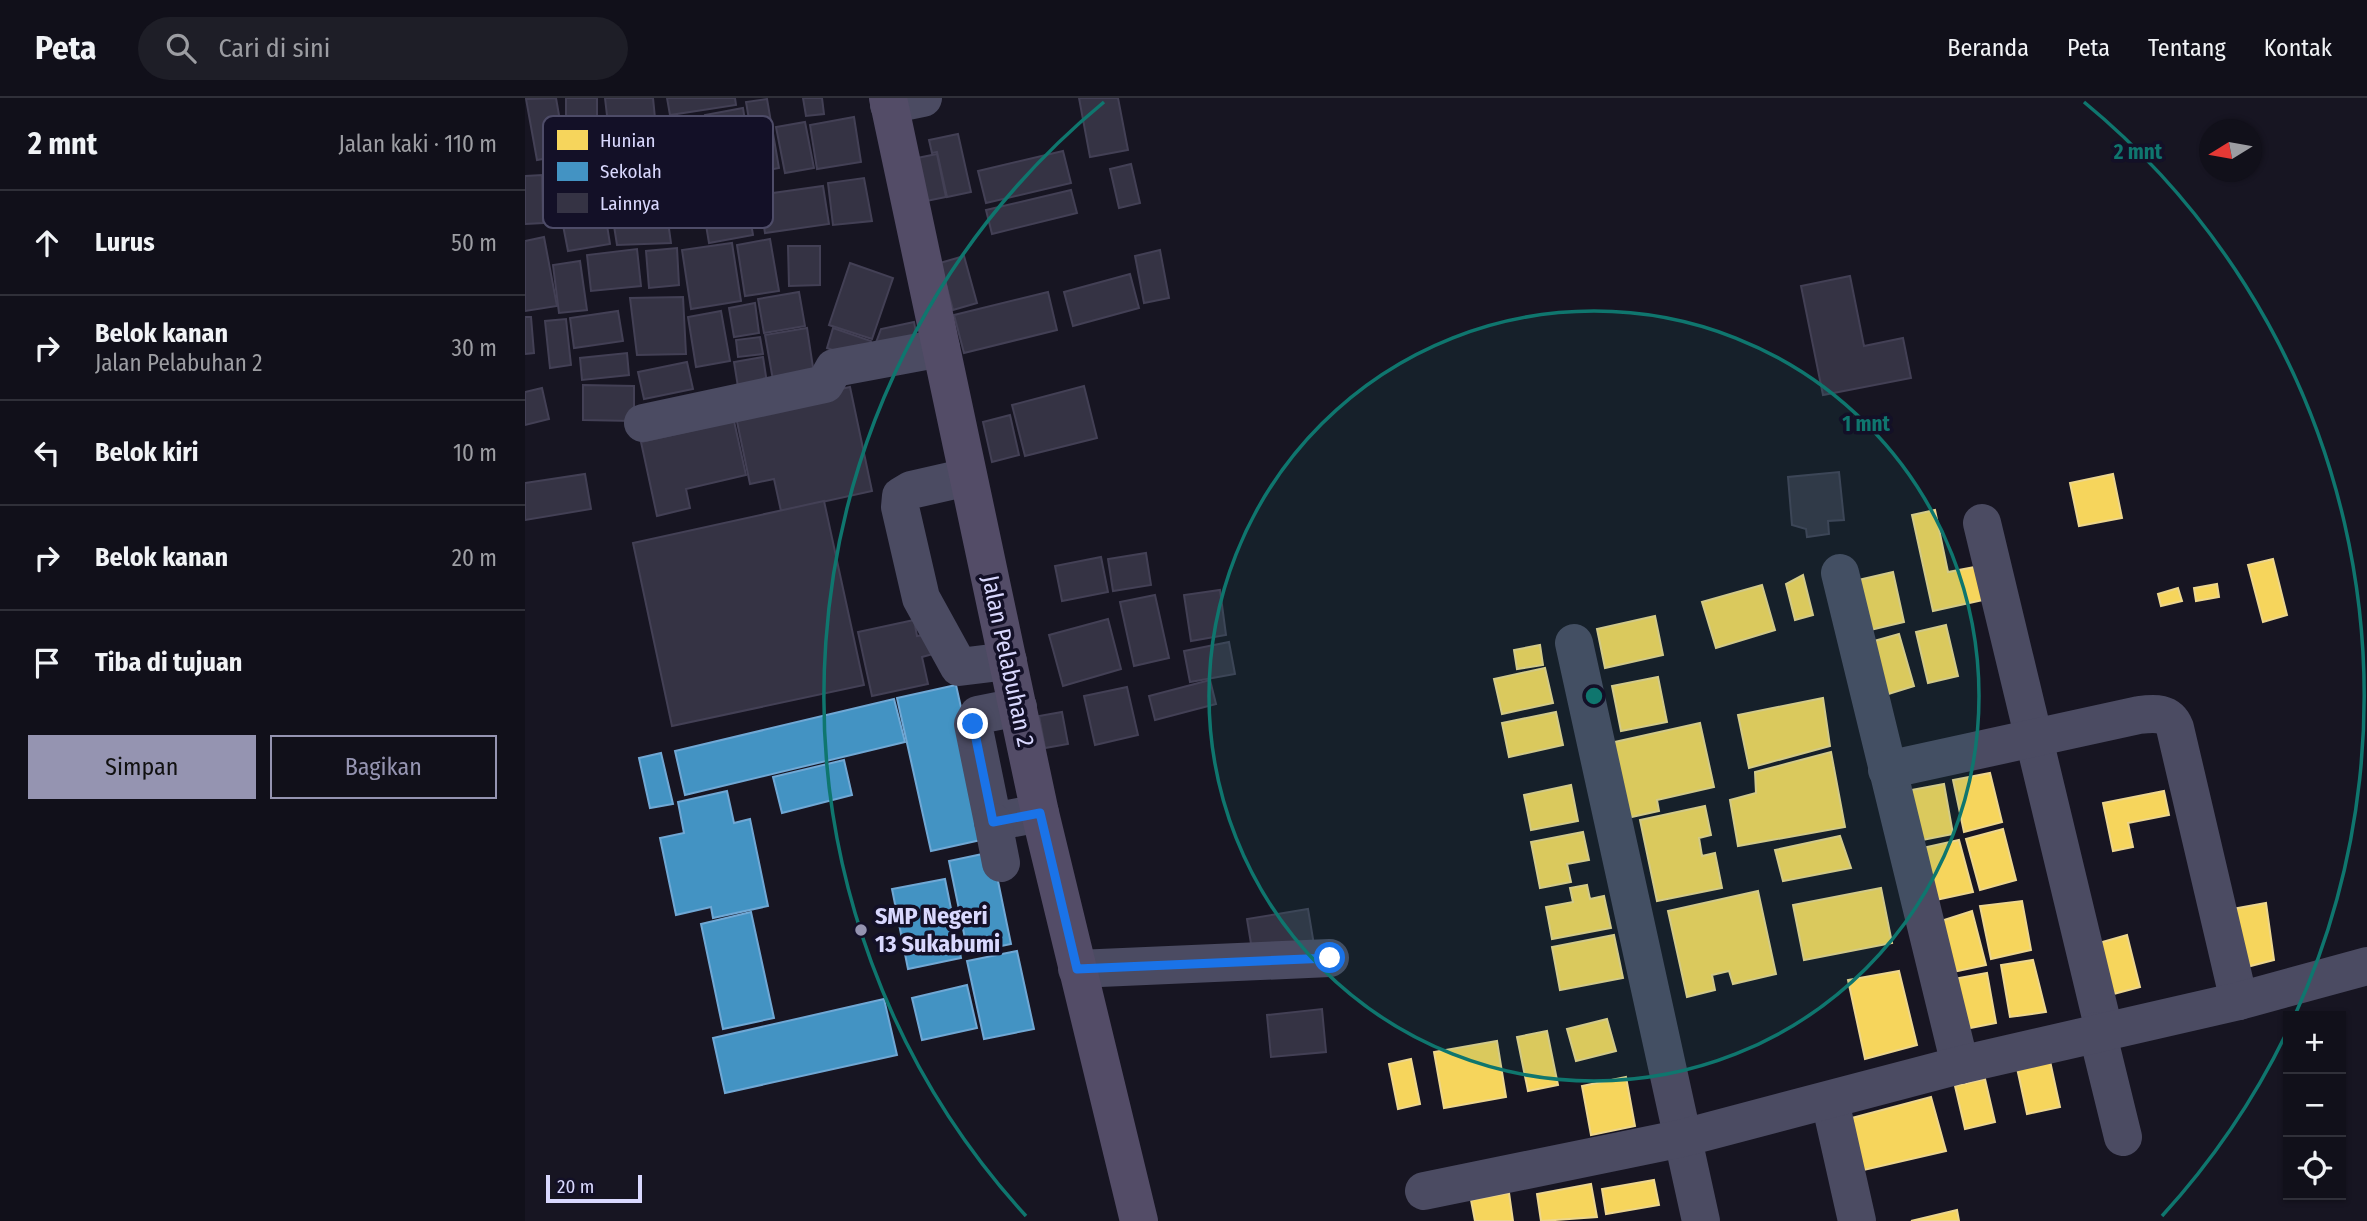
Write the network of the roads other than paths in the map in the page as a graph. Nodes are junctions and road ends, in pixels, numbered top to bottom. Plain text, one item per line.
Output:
1 (900, 100) edge
2 (941, 348) junction
3 (643, 423) dead end
4 (968, 477) junction
5 (1982, 523) dead end
6 (1840, 573) dead end
7 (1574, 643) dead end
8 (1007, 661) junction
9 (1018, 707) junction
10 (2033, 737) junction
11 (1887, 770) junction
12 (1040, 813) junction
13 (993, 822) junction
14 (1001, 863) dead end
15 (1330, 958) dead end
16 (2367, 965) edge
17 (1077, 969) junction
18 (2239, 1000) junction
19 (2100, 1031) junction
20 (1960, 1065) junction
21 (1829, 1101) junction
22 (2123, 1137) dead end
23 (1683, 1138) junction
24 (1424, 1191) dead end
25 (1139, 1221) edge
26 (1701, 1221) edge
27 (1857, 1221) edge

1 - 2 main road, Jalan Pelabuhan 2
2 - 3 street
2 - 4 main road, Jalan Pelabuhan 2
4 - 8 main road, Jalan Pelabuhan 2
4 - 8 street
5 - 10 street
6 - 11 street
7 - 23 street
8 - 9 main road, Jalan Pelabuhan 2
9 - 12 main road, Jalan Pelabuhan 2
9 - 13 street
10 - 11 street
10 - 18 street
10 - 19 street
11 - 20 street
12 - 13 street
12 - 17 main road, Jalan Pelabuhan 2
13 - 14 street
15 - 17 street
16 - 18 street
17 - 25 main road, Jalan Pelabuhan 2
18 - 19 street
19 - 20 street
19 - 22 street
20 - 21 street
21 - 23 street
21 - 27 street
23 - 24 street
23 - 26 street

